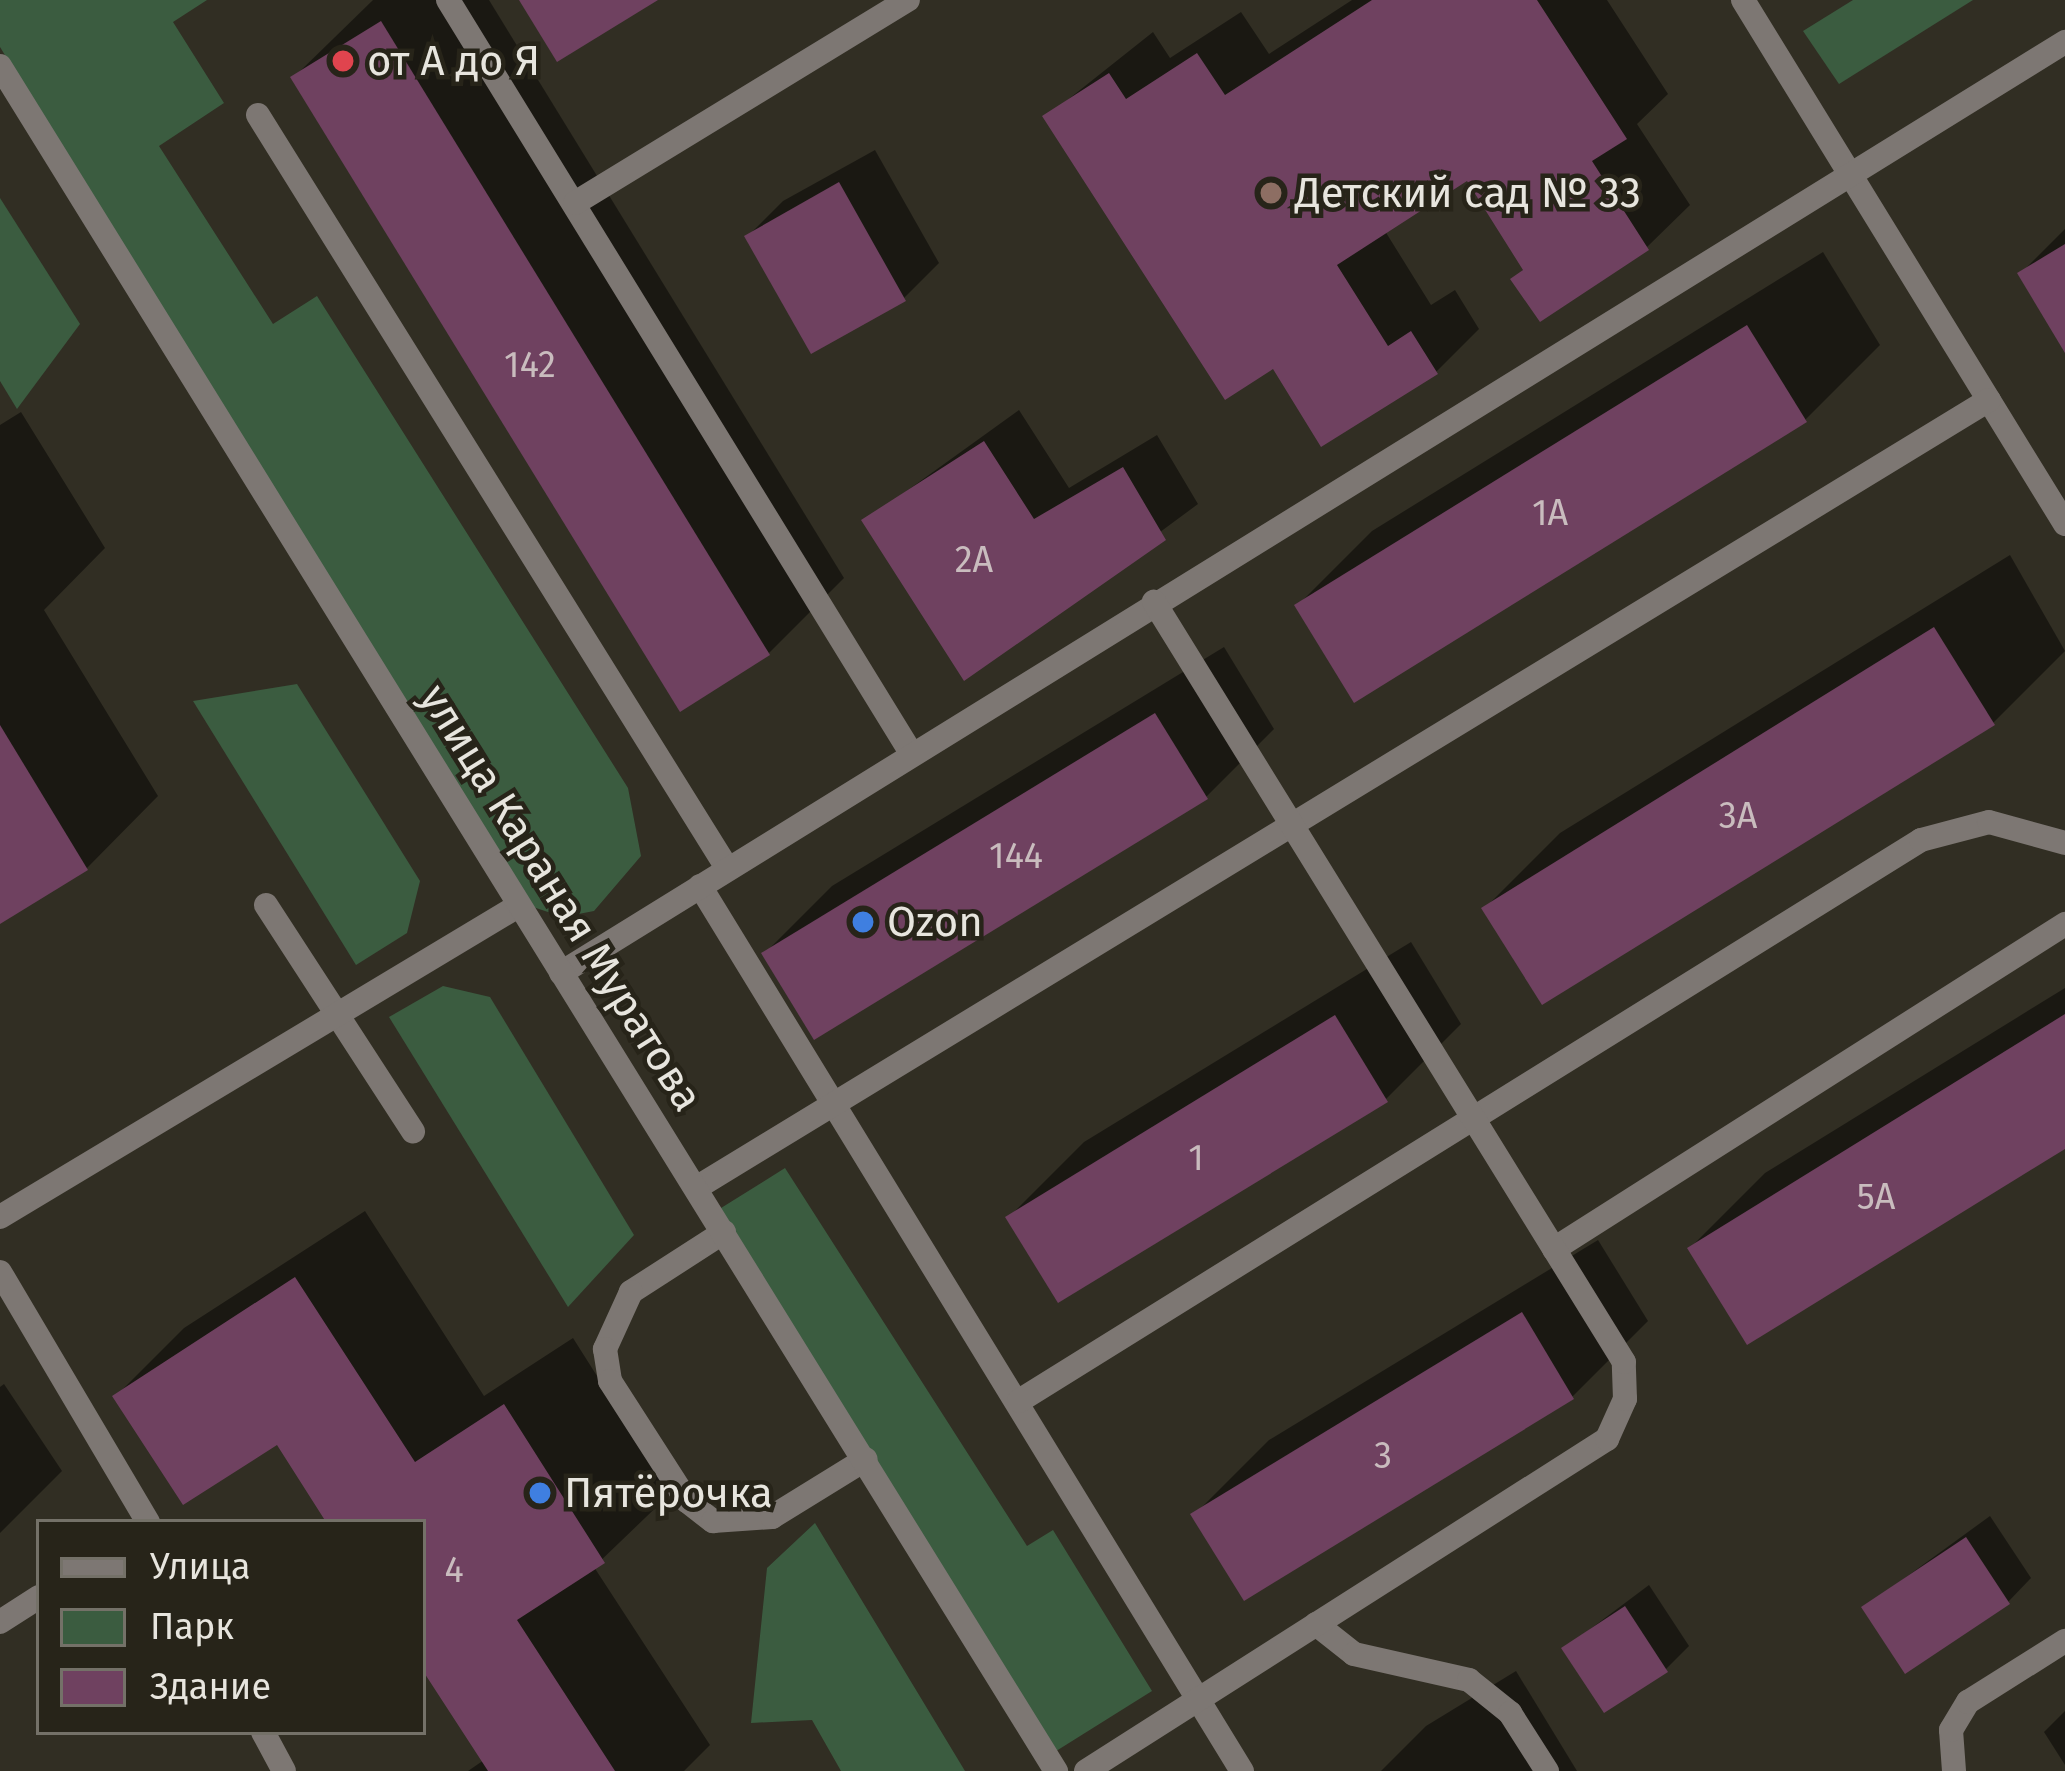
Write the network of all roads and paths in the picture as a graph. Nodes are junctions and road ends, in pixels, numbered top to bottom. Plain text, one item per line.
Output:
1 (448, 0) edge
2 (908, 0) edge
3 (1743, 0) edge
4 (2065, 42) edge
5 (0, 66) edge
6 (258, 116) dead end
7 (1847, 171) junction
8 (575, 202) junction
9 (1989, 400) junction
10 (2065, 524) edge
11 (1154, 602) junction
12 (911, 752) junction
13 (1290, 823) junction
14 (2065, 843) edge
15 (727, 868) junction
16 (700, 886) junction
17 (266, 905) dead end
18 (518, 906) junction
19 (2065, 924) edge
20 (561, 973) junction
21 (337, 1014) junction
22 (834, 1100) junction
23 (1476, 1121) junction
24 (413, 1131) dead end
25 (697, 1188) junction
26 (0, 1217) edge
27 (724, 1232) junction
28 (1554, 1249) junction
29 (0, 1272) edge
30 (1019, 1401) junction
31 (866, 1459) junction
32 (146, 1519) edge
33 (36, 1599) edge
34 (0, 1622) edge
35 (1316, 1624) junction
36 (2065, 1642) edge
37 (1197, 1698) junction
38 (265, 1735) edge
39 (284, 1771) edge
40 (1055, 1771) edge
41 (1086, 1771) edge
42 (1241, 1771) edge
43 (1547, 1771) edge
44 (1954, 1771) edge

1 - 8 street
2 - 8 street
3 - 7 street
4 - 7 street
5 - 18 street, улица Караная Муратова
6 - 15 street
7 - 9 street
7 - 11 street
8 - 12 street
9 - 10 street
9 - 13 street
11 - 12 street
11 - 13 street
12 - 15 street
13 - 22 street
13 - 23 street
14 - 23 street
15 - 16 street
16 - 20 street
16 - 22 street
17 - 21 street
18 - 20 street, улица Караная Муратова
18 - 21 street
19 - 28 street
20 - 25 street, улица Караная Муратова
21 - 24 street
21 - 26 street
22 - 25 street
22 - 30 street
23 - 28 street
23 - 30 street
25 - 27 street, улица Караная Муратова
27 - 31 street, улица Караная Муратова
27 - 31 street
28 - 35 street
29 - 32 street
30 - 37 street
31 - 40 street, улица Караная Муратова
33 - 34 street
35 - 37 street
35 - 43 street
36 - 44 street
37 - 41 street
37 - 42 street
38 - 39 street

